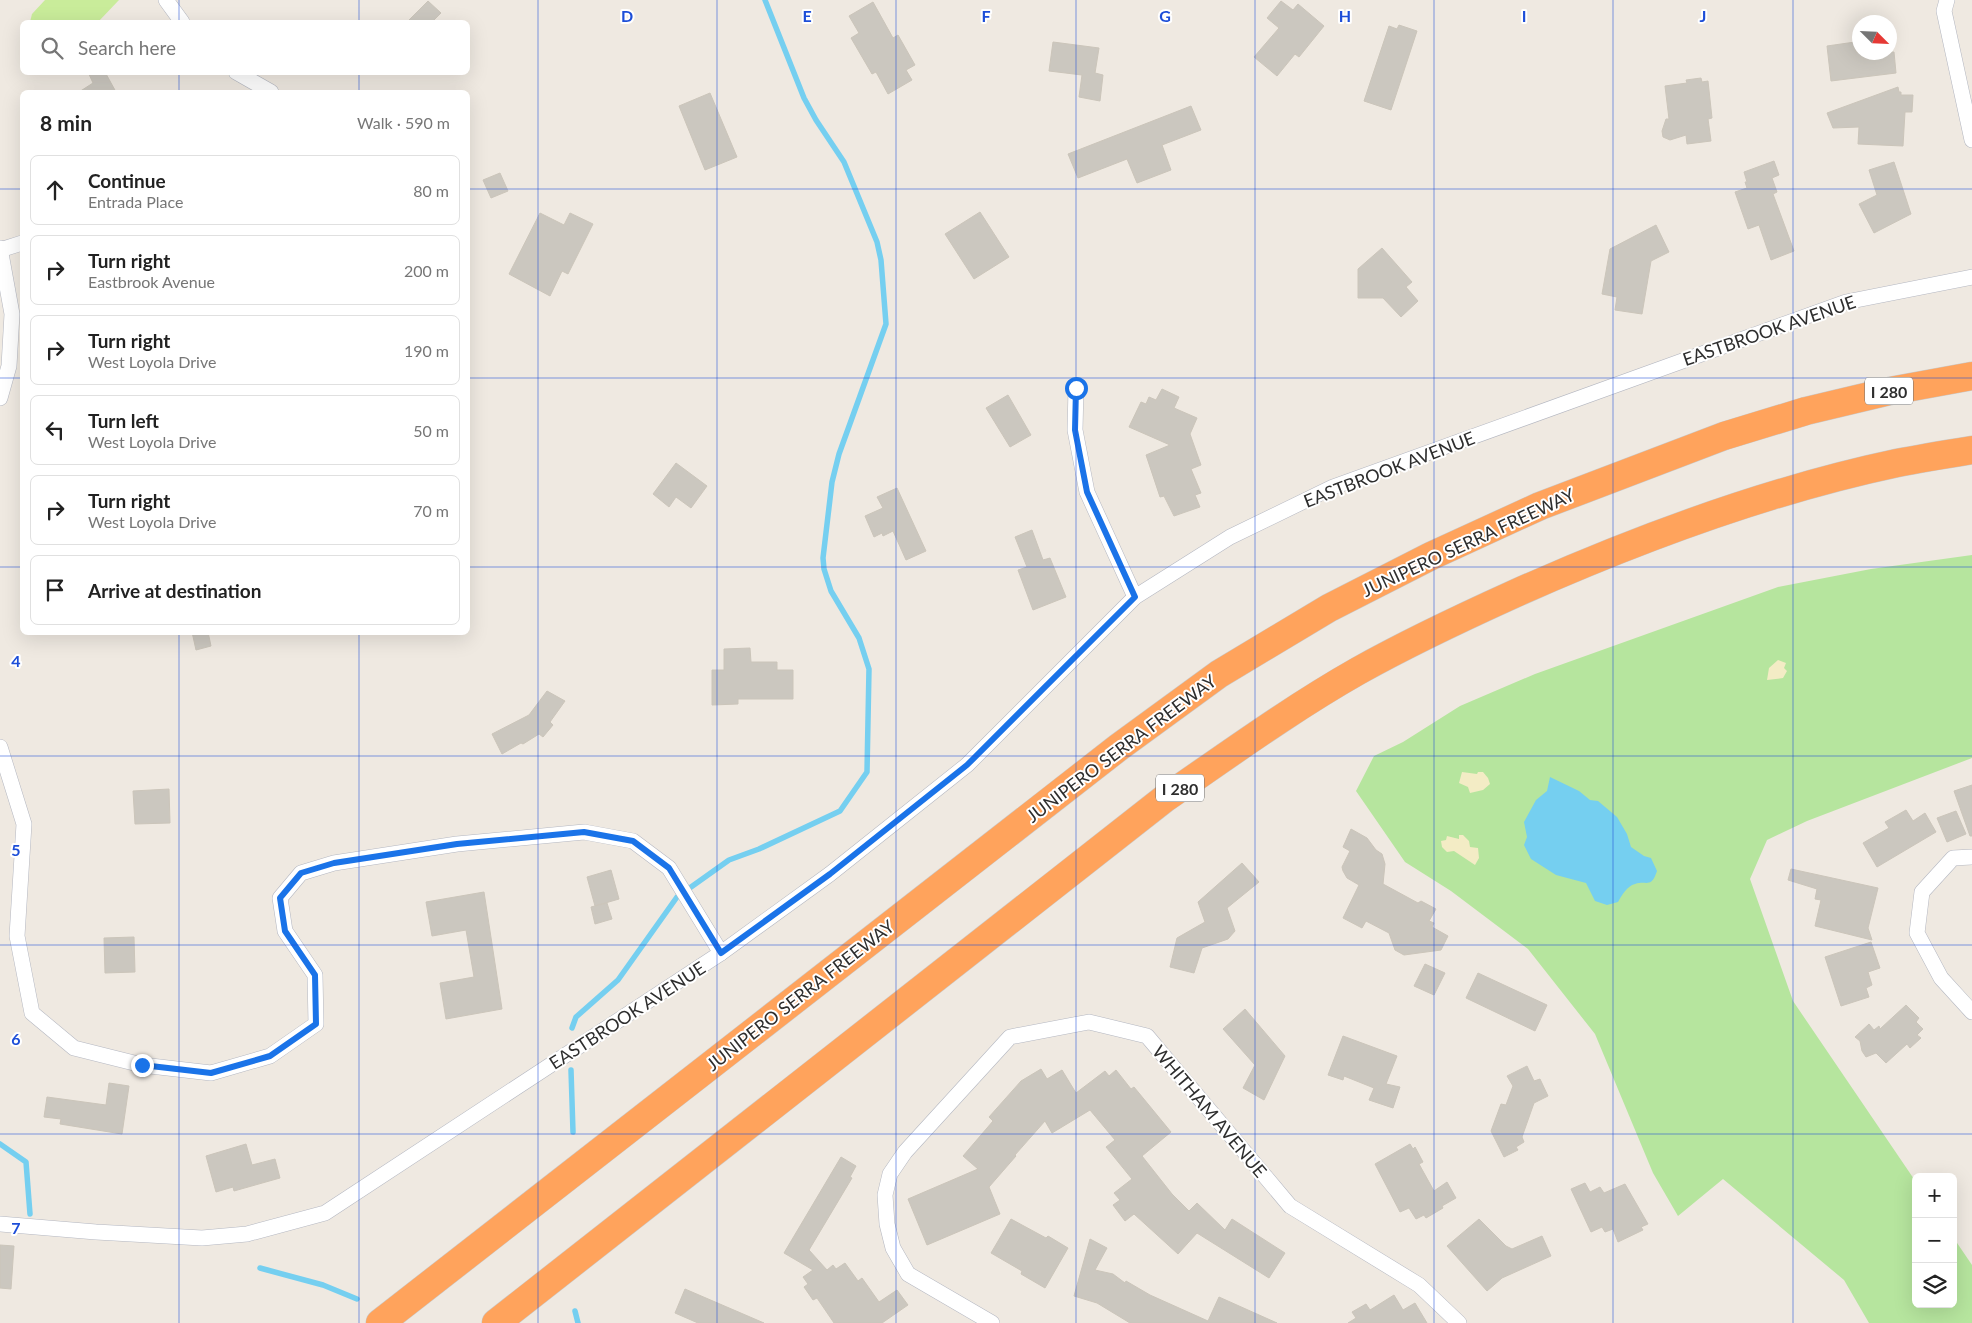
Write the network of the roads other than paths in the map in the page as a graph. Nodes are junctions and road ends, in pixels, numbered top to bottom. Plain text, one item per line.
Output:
1 (166, 0) edge
2 (1947, 0) edge
3 (181, 20) edge
4 (241, 75) edge
5 (268, 90) edge
6 (1972, 140) edge
7 (20, 244) edge
8 (0, 249) edge
9 (1972, 277) edge
10 (1972, 376) edge
11 (1076, 388) dead end
12 (0, 398) edge
13 (1972, 450) edge
14 (1135, 597) junction
15 (0, 747) edge
16 (1972, 857) edge
17 (721, 953) junction
18 (1972, 1012) edge
19 (0, 1224) edge
20 (380, 1323) edge
21 (496, 1323) edge
22 (992, 1323) edge
23 (1459, 1323) edge

1 - 3 street
2 - 6 street
4 - 5 street
7 - 8 street
8 - 12 street
9 - 14 street, EASTBROOK AVENUE
10 - 20 highway, JUNIPERO SERRA FREEWAY / I 280
11 - 14 street
13 - 21 highway, I 280
14 - 17 street, EASTBROOK AVENUE
15 - 17 street
16 - 18 street
17 - 19 street, EASTBROOK AVENUE
22 - 23 street, WHITHAM AVENUE

